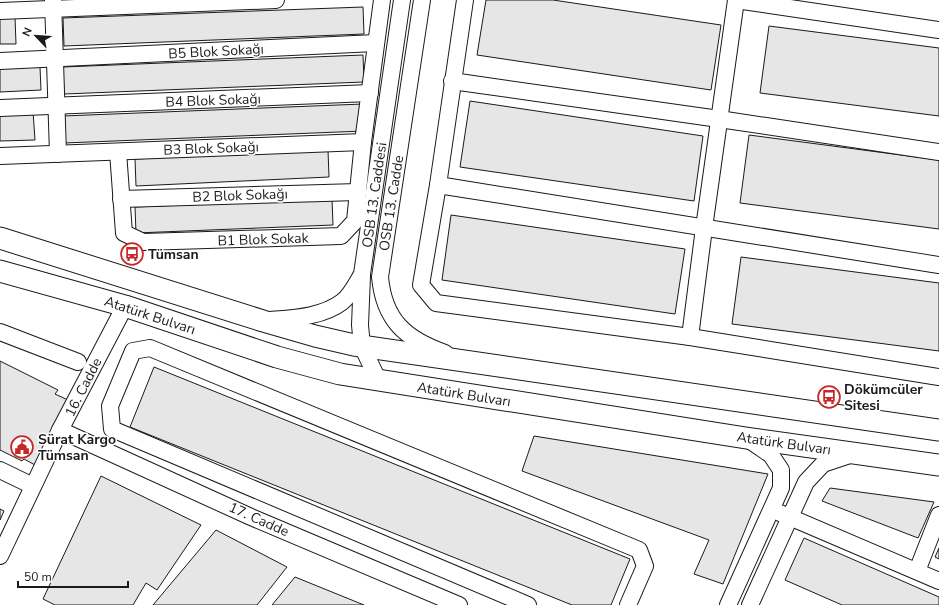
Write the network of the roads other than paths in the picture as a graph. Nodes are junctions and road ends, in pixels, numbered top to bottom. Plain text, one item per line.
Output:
1 (276, 0) edge
2 (382, 0) edge
3 (402, 0) edge
4 (422, 0) edge
5 (465, 0) edge
6 (736, 0) edge
7 (53, 5) edge
8 (0, 11) edge
9 (939, 30) edge
10 (376, 43) junction
11 (55, 58) junction
12 (0, 61) edge
13 (452, 81) junction
14 (370, 94) junction
15 (57, 106) junction
16 (0, 108) edge
17 (719, 119) junction
18 (363, 142) junction
19 (118, 152) junction
20 (939, 152) edge
21 (58, 154) junction
22 (0, 156) edge
23 (438, 185) junction
24 (358, 192) junction
25 (121, 199) junction
26 (704, 228) junction
27 (0, 238) edge
28 (939, 265) edge
29 (0, 271) edge
30 (362, 274) junction
31 (125, 306) junction
32 (263, 321) junction
33 (0, 332) edge
34 (690, 337) junction
35 (362, 346) junction
36 (467, 361) junction
37 (78, 362) dead end
38 (939, 377) edge
39 (378, 380) junction
40 (60, 430) junction
41 (939, 430) edge
42 (746, 438) junction
43 (856, 453) junction
44 (939, 464) edge
45 (0, 470) edge
46 (33, 486) junction
47 (771, 509) junction
48 (939, 515) edge
49 (789, 517) junction
50 (0, 556) edge
51 (917, 571) junction
52 (939, 581) edge
53 (731, 599) edge
54 (755, 603) edge
55 (459, 605) edge
56 (528, 605) edge
57 (628, 605) edge

1 - 7 street
2 - 10 street
3 - 30 street, OSB 13. Caddesi
4 - 36 street, OSB 13. Cadde
5 - 13 street
6 - 9 street
6 - 17 street
7 - 8 street
7 - 11 street
10 - 11 street, B5 Blok Sokağı
10 - 14 street
11 - 12 street, B5 Blok Sokağı
11 - 15 street
13 - 17 street
13 - 23 street
14 - 15 street, B4 Blok Sokağı
14 - 18 street
15 - 16 street, B4 Blok Sokağı
15 - 21 street
17 - 20 street
17 - 26 street
18 - 19 street, B3 Blok Sokağı
18 - 24 street
19 - 21 street, B3 Blok Sokağı
19 - 25 street
21 - 22 street, B3 Blok Sokağı
23 - 26 street
23 - 34 street
24 - 25 street, B2 Blok Sokağı
24 - 25 street, B1 Blok Sokak
26 - 28 street
26 - 34 street
27 - 32 main road
29 - 31 main road, Atatürk Bulvarı
30 - 32 street, OSB 13. Caddesi
30 - 35 street
31 - 39 main road, Atatürk Bulvarı
31 - 40 street, 16. Cadde
32 - 35 main road
33 - 37 street
34 - 38 street
35 - 36 main road
35 - 39 street
36 - 41 main road
39 - 42 main road, Atatürk Bulvarı
40 - 46 street, 16. Cadde
40 - 55 street, 17. Cadde
42 - 43 main road, Atatürk Bulvarı
42 - 47 street
43 - 44 main road, Atatürk Bulvarı
43 - 49 street
45 - 46 street
46 - 50 street, 16. Cadde
47 - 49 street
47 - 53 street
48 - 51 street
49 - 51 street
49 - 54 street
51 - 52 street
53 - 54 street
56 - 57 street

